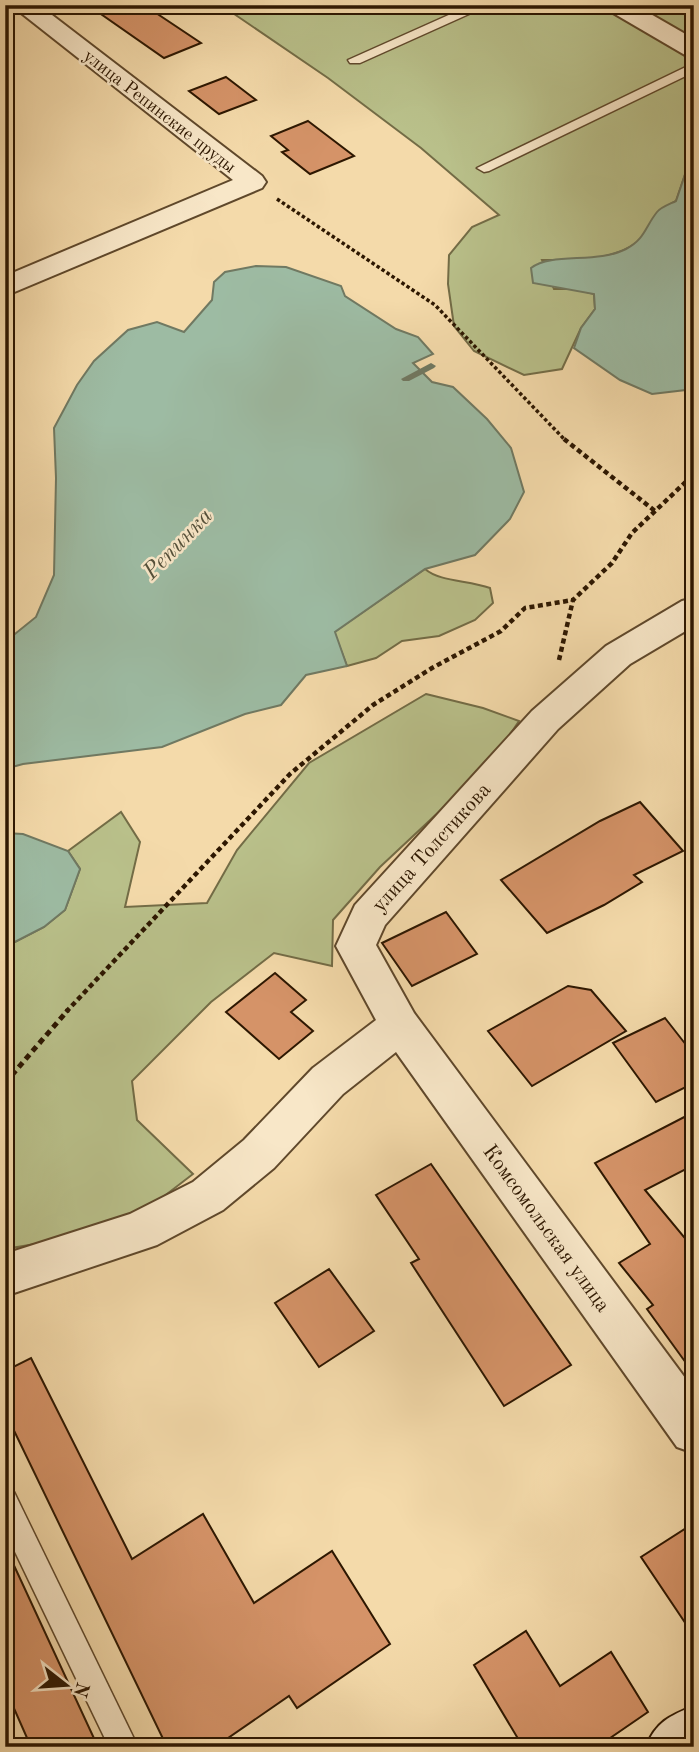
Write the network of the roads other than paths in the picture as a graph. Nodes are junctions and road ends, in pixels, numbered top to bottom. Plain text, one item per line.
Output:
1 (23, 5) edge
2 (483, 5) edge
3 (617, 5) edge
4 (694, 50) edge
5 (355, 60) dead end
6 (694, 67) edge
7 (484, 168) dead end
8 (5, 287) edge
9 (694, 610) edge
10 (400, 1025) junction
11 (5, 1275) edge
12 (694, 1430) edge
13 (5, 1501) edge
14 (694, 1732) edge
15 (124, 1747) edge
16 (672, 1747) edge

1 - 8 street, улица Репинские пруды
2 - 5 lane
3 - 4 street
6 - 7 lane
9 - 10 street, улица Толстикова
10 - 11 street
10 - 12 street, Комсомольская улица
13 - 15 lane
14 - 16 street

